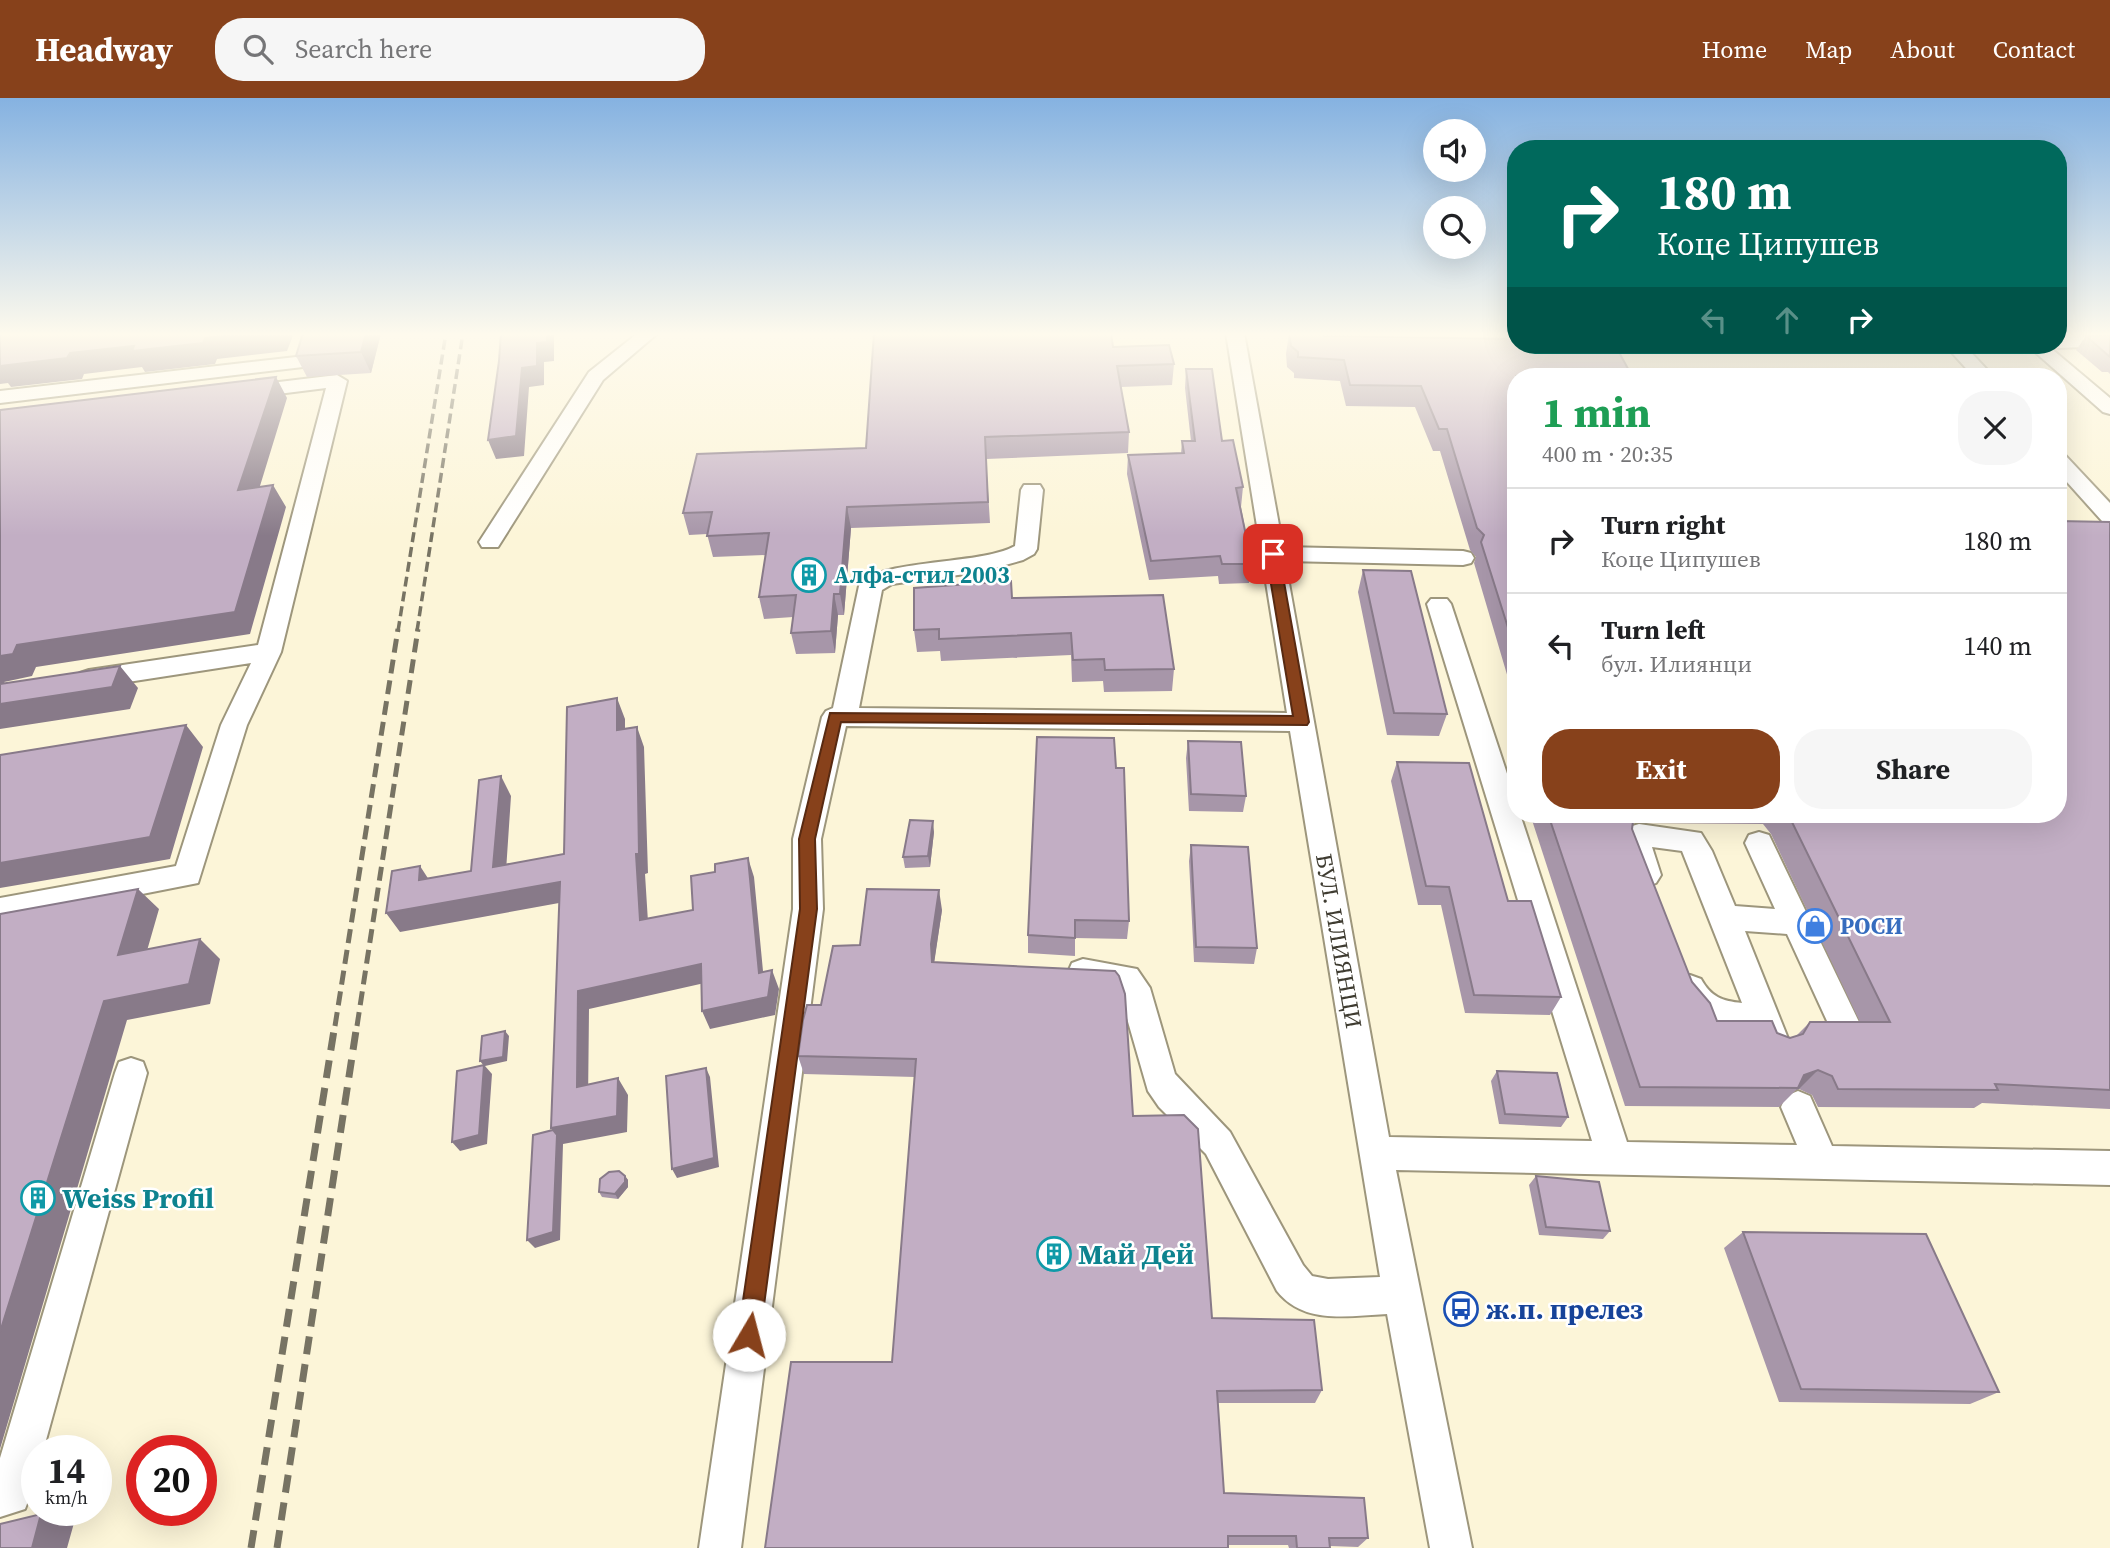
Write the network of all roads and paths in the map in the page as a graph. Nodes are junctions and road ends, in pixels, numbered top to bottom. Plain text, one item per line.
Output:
1 (332, 401) edge
2 (580, 401) edge
3 (1247, 401) edge
4 (2067, 469) edge
5 (1032, 490) dead end
6 (2110, 516) edge
7 (490, 542) dead end
8 (1273, 554) junction
9 (1463, 558) dead end
10 (1439, 604) dead end
11 (269, 652) junction
12 (67, 682) edge
13 (840, 717) junction
14 (1301, 722) junction
15 (1507, 818) edge
16 (1509, 823) edge
17 (1759, 843) dead end
18 (1656, 899) edge
19 (0, 910) edge
20 (1725, 918) junction
21 (1796, 922) junction
22 (1680, 963) edge
23 (1057, 970) edge
24 (1843, 1024) edge
25 (131, 1073) dead end
26 (1798, 1107) edge
27 (1375, 1153) junction
28 (1615, 1158) junction
29 (1822, 1162) junction
30 (2110, 1168) edge
31 (1402, 1295) junction
32 (0, 1496) edge
33 (720, 1548) edge
34 (1451, 1548) edge

1 - 11 street
2 - 7 street
3 - 8 street, БУЛ. ИЛИЯНЦИ
4 - 6 street
5 - 13 street
8 - 9 street
8 - 14 street, БУЛ. ИЛИЯНЦИ
10 - 15 street
11 - 12 street
11 - 19 street
13 - 14 street
13 - 33 street
14 - 27 street, БУЛ. ИЛИЯНЦИ
16 - 28 street
17 - 21 street
18 - 20 street
20 - 21 street
20 - 22 street
21 - 24 street
23 - 31 street
25 - 32 street
26 - 29 street
27 - 28 street
27 - 31 street, БУЛ. ИЛИЯНЦИ
28 - 29 street
29 - 30 street
31 - 34 street, БУЛ. ИЛИЯНЦИ

